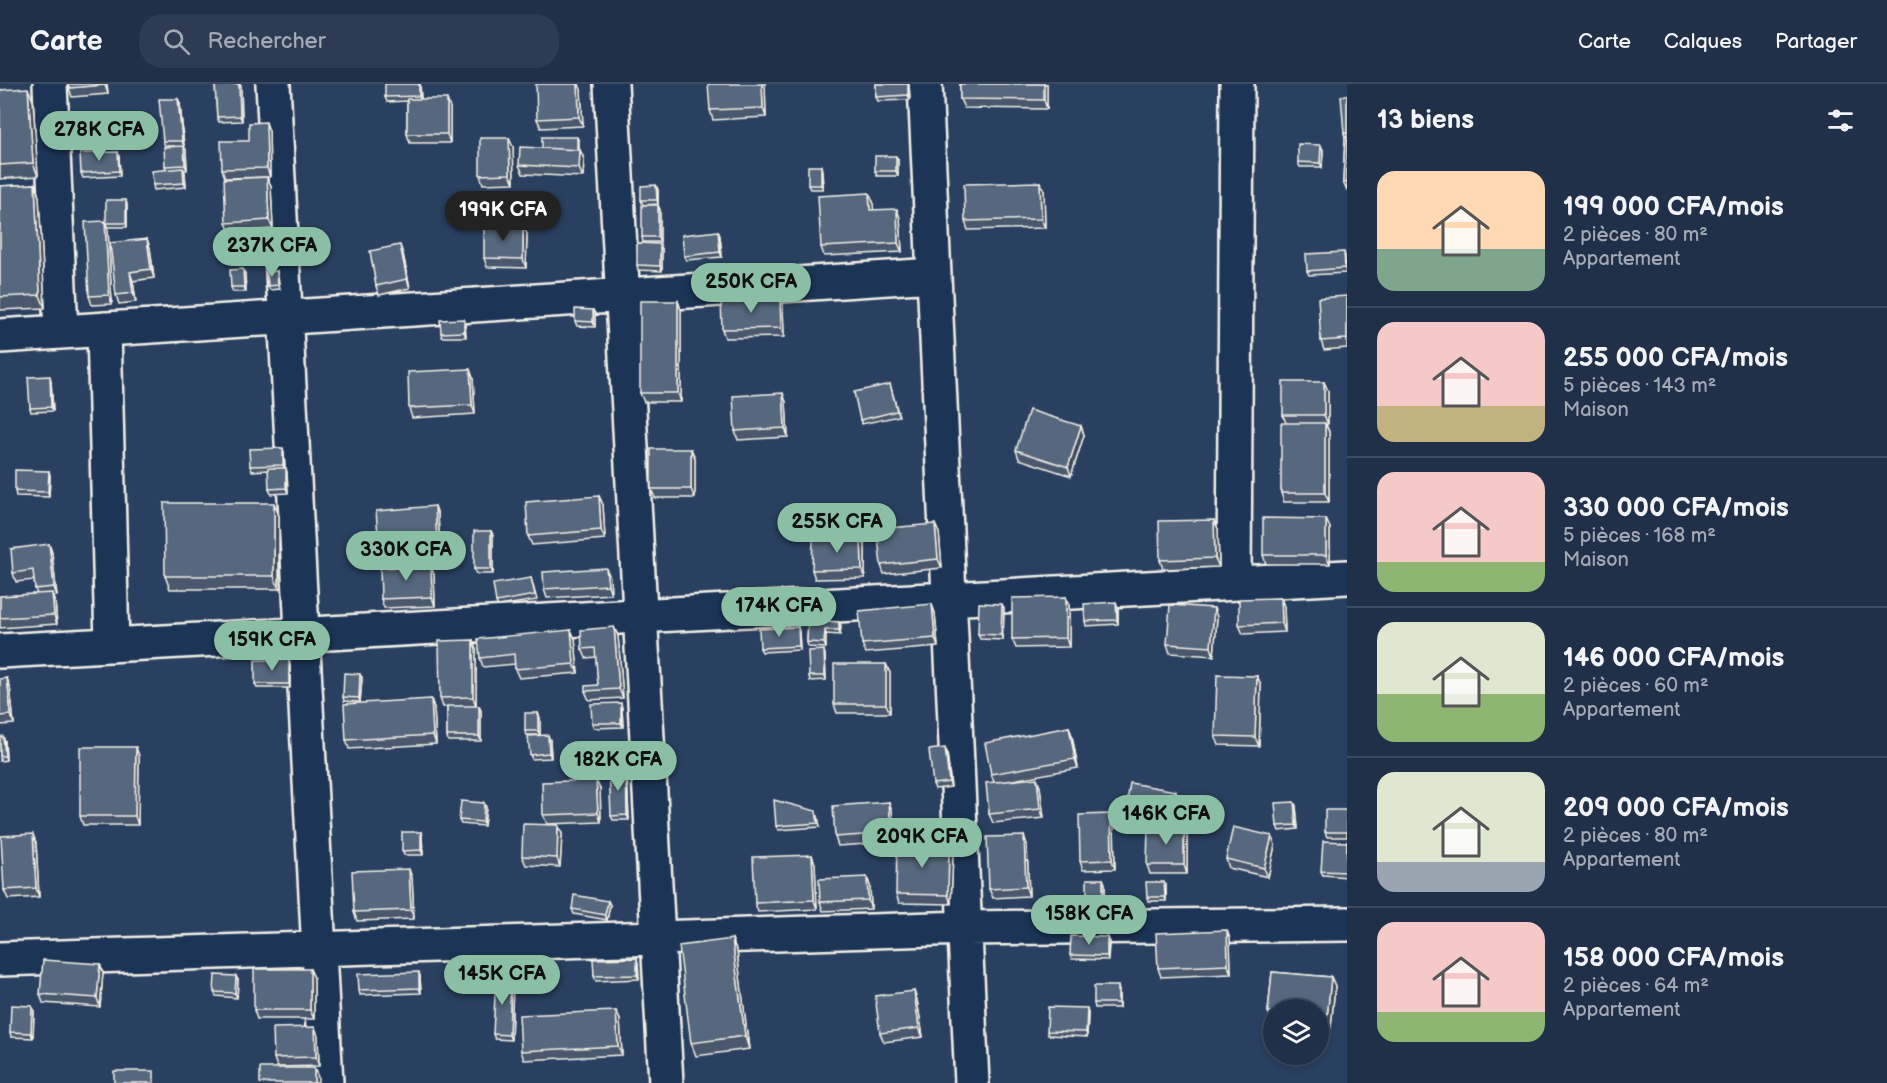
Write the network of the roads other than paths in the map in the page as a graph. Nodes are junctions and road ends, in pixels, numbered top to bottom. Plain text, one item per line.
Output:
1 (50, 84) edge
2 (273, 84) edge
3 (611, 84) edge
4 (925, 84) edge
5 (1237, 84) edge
6 (934, 275) junction
7 (623, 295) junction
8 (285, 317) junction
9 (104, 329) junction
10 (61, 332) junction
11 (0, 336) edge
12 (1347, 577) edge
13 (1234, 583) junction
14 (949, 599) junction
15 (640, 615) junction
16 (302, 634) junction
17 (112, 645) junction
18 (0, 651) edge
19 (1347, 924) edge
20 (965, 928) junction
21 (658, 938) junction
22 (319, 949) junction
23 (0, 959) edge
24 (326, 1083) edge
25 (666, 1083) edge
26 (972, 1083) edge

1 - 10 street
2 - 8 street
3 - 7 street
4 - 6 street
5 - 13 street
6 - 7 street
6 - 14 street
7 - 8 street
7 - 15 street
8 - 9 street
8 - 16 street
9 - 10 street
9 - 17 street
10 - 11 street
12 - 13 street
13 - 14 street
14 - 15 street
14 - 20 street
15 - 16 street
15 - 21 street
16 - 17 street
16 - 22 street
17 - 18 street
19 - 20 street
20 - 21 street
20 - 26 street
21 - 22 street
21 - 25 street
22 - 23 street
22 - 24 street

